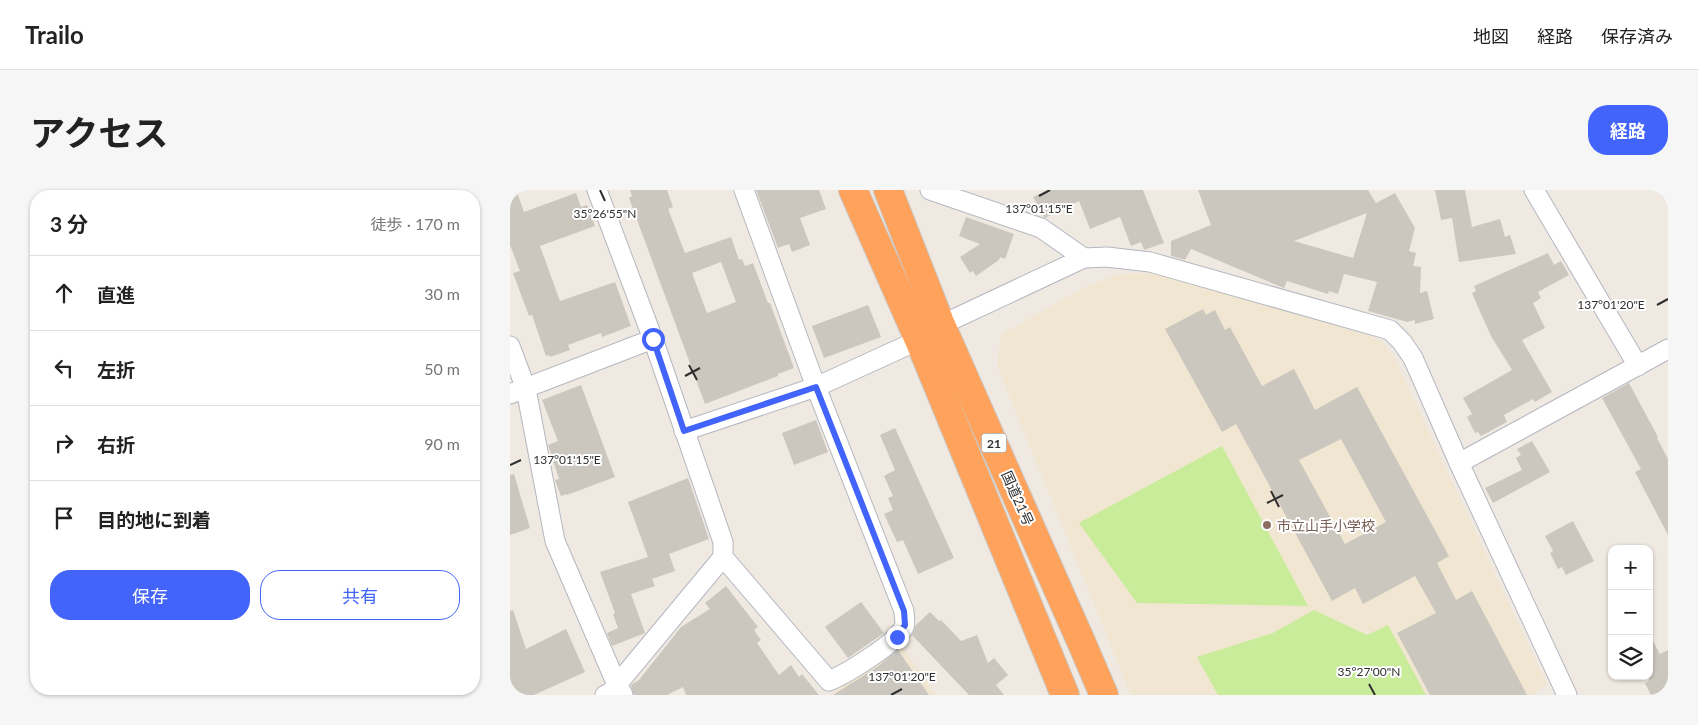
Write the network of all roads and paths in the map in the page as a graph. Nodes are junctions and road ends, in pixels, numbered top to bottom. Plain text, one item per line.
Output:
1 (597, 190) edge
2 (744, 190) edge
3 (853, 190) edge
4 (888, 190) edge
5 (930, 190) edge
6 (1534, 190) edge
7 (1084, 258) junction
8 (941, 325) junction
9 (653, 339) junction
10 (919, 340) junction
11 (510, 346) edge
12 (1668, 349) edge
13 (1638, 366) junction
14 (816, 387) junction
15 (518, 391) edge
16 (684, 431) junction
17 (1459, 463) junction
18 (724, 557) junction
19 (615, 692) edge
20 (1065, 695) edge
21 (1104, 695) edge
22 (1567, 695) edge

1 - 9 street
2 - 14 street
3 - 10 highway, 21
4 - 8 highway, 国道21号 / 21
5 - 7 street
6 - 13 street
7 - 8 street
7 - 17 street
8 - 21 highway, 国道21号 / 21
9 - 15 street
9 - 16 street
10 - 14 street
10 - 20 highway, 21
11 - 15 street
12 - 13 street
13 - 17 street
14 - 16 street
14 - 18 street
15 - 19 street
16 - 18 street
17 - 22 street
18 - 19 street

